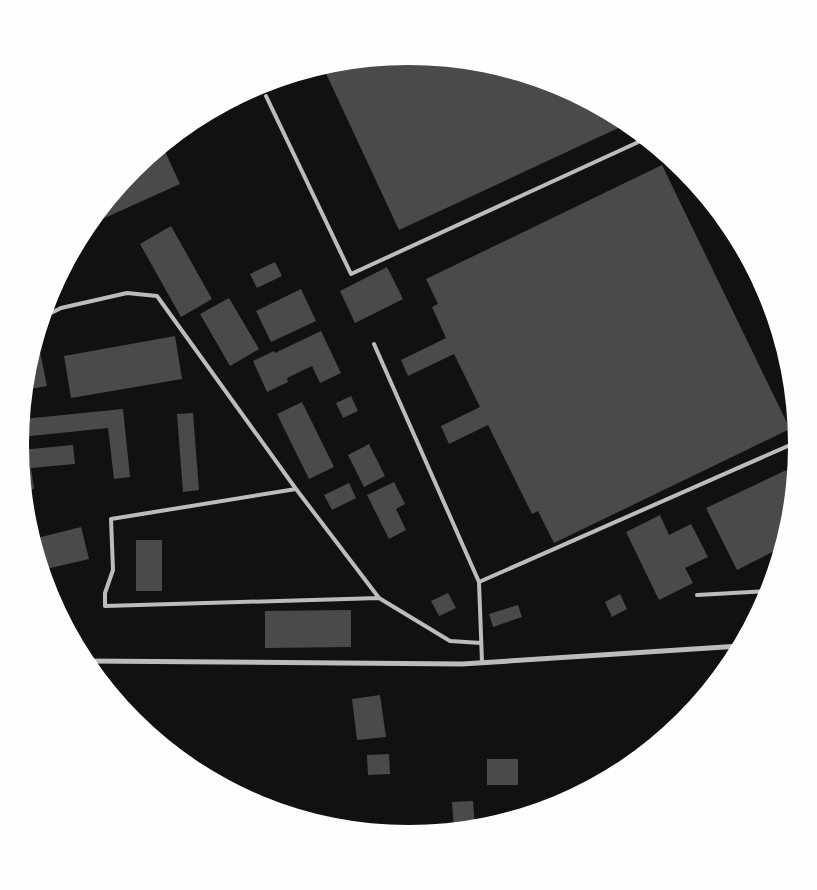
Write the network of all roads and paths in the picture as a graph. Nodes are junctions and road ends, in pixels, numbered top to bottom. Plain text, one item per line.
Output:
1 (266, 96) dead end
2 (638, 142) edge
3 (53, 312) edge
4 (374, 344) dead end
5 (788, 446) edge
6 (296, 489) junction
7 (479, 582) junction
8 (758, 592) edge
9 (697, 595) dead end
10 (379, 598) junction
11 (481, 643) junction
12 (730, 647) edge
13 (97, 661) edge
14 (482, 662) junction

1 - 2 lane
3 - 6 lane
4 - 7 lane
5 - 7 lane
6 - 10 lane
6 - 10 lane
7 - 11 lane
8 - 9 lane
10 - 11 lane
11 - 14 lane
12 - 14 street
13 - 14 street

